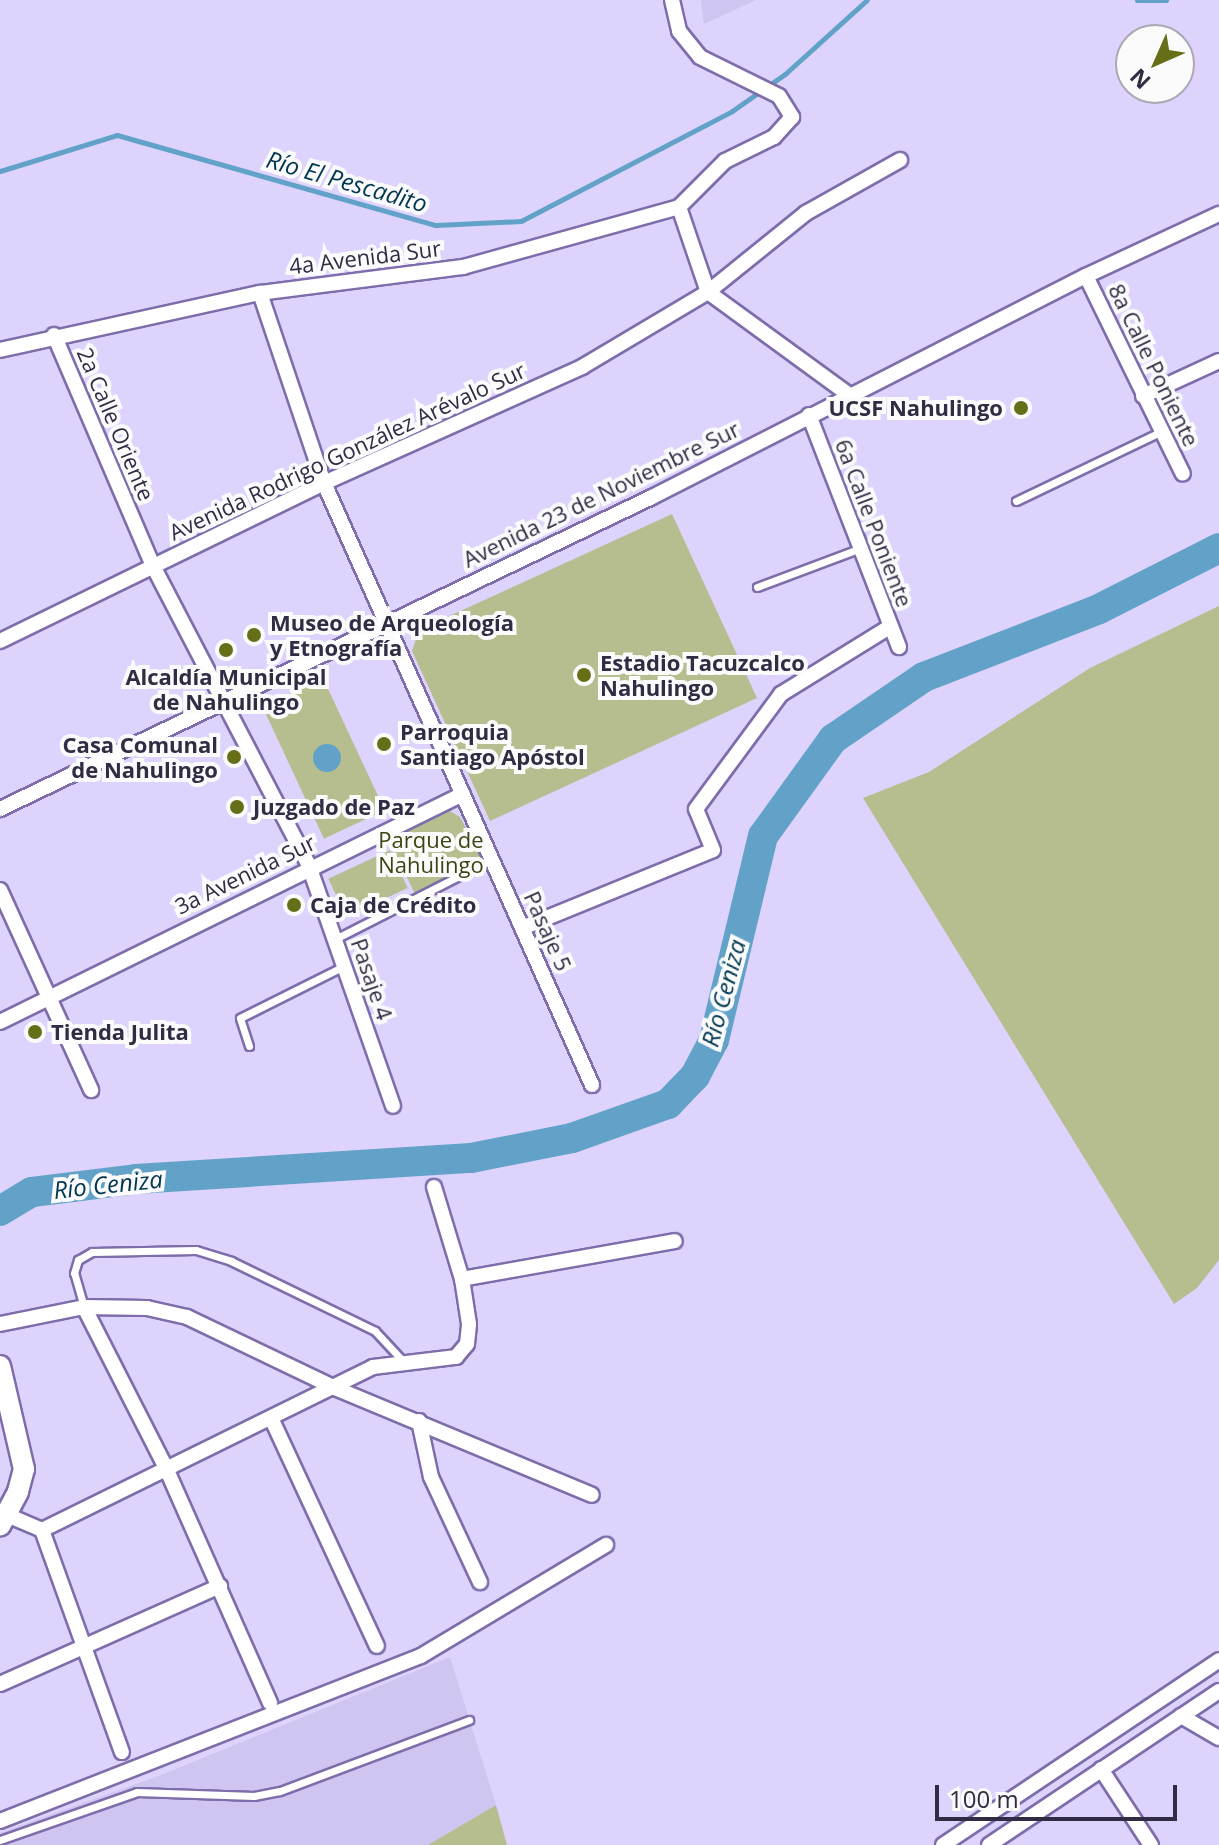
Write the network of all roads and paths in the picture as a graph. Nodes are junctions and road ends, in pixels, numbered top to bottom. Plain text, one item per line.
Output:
1 (672, 0) edge
2 (900, 160) dead end
3 (679, 207) junction
4 (1219, 214) edge
5 (1086, 276) junction
6 (708, 292) junction
7 (260, 293) junction
8 (54, 335) junction
9 (0, 350) edge
10 (1219, 361) edge
11 (849, 395) junction
12 (1143, 396) junction
13 (809, 415) junction
14 (1160, 432) junction
15 (1183, 474) dead end
16 (324, 483) junction
17 (1016, 501) dead end
18 (861, 548) junction
19 (152, 564) junction
20 (757, 587) dead end
21 (385, 623) junction
22 (891, 626) junction
23 (0, 641) edge
24 (899, 647) dead end
25 (225, 702) junction
26 (463, 794) junction
27 (0, 809) edge
28 (492, 859) junction
29 (309, 866) junction
30 (0, 890) edge
31 (522, 928) junction
32 (335, 939) junction
33 (344, 966) junction
34 (48, 996) junction
35 (0, 1022) edge
36 (249, 1046) dead end
37 (592, 1085) dead end
38 (91, 1090) dead end
39 (393, 1106) dead end
40 (434, 1187) dead end
41 (675, 1241) dead end
42 (462, 1279) junction
43 (84, 1307) junction
44 (0, 1324) edge
45 (402, 1360) junction
46 (0, 1366) edge
47 (335, 1388) junction
48 (5, 1404) edge
49 (272, 1420) junction
50 (419, 1421) junction
51 (166, 1468) junction
52 (592, 1495) dead end
53 (4, 1521) edge
54 (42, 1530) junction
55 (606, 1545) dead end
56 (480, 1582) dead end
57 (220, 1586) junction
58 (86, 1646) junction
59 (377, 1646) dead end
60 (1219, 1660) edge
61 (0, 1684) edge
62 (1219, 1691) edge
63 (270, 1703) dead end
64 (1181, 1716) junction
65 (469, 1720) dead end
66 (1219, 1738) edge
67 (122, 1752) dead end
68 (1101, 1769) junction
69 (0, 1821) edge
70 (0, 1840) edge
71 (943, 1845) edge
72 (989, 1845) edge
73 (1151, 1845) edge

1 - 3 street
2 - 6 street, Avenida Rodrigo González Arévalo Sur
3 - 6 street
3 - 7 street, 4a Avenida Sur
4 - 5 street, Avenida 23 de Noviembre Sur
5 - 11 street, Avenida 23 de Noviembre Sur
5 - 12 street, 8a Calle Poniente
6 - 11 street
6 - 16 street, Avenida Rodrigo González Arévalo Sur
7 - 8 street, 4a Avenida Sur
7 - 16 street, Pasaje 5
8 - 9 street, 4a Avenida Sur
8 - 19 street, 2a Calle Oriente
10 - 12 street
11 - 13 street, Avenida 23 de Noviembre Sur
12 - 14 street, 8a Calle Poniente
13 - 18 street, 6a Calle Poniente
13 - 21 street, Avenida 23 de Noviembre Sur
14 - 15 street, 8a Calle Poniente
14 - 17 lane
16 - 19 street, Avenida Rodrigo González Arévalo Sur
16 - 21 street, Pasaje 5
18 - 20 lane
18 - 22 street, 6a Calle Poniente
19 - 23 street, Avenida Rodrigo González Arévalo Sur
19 - 25 street, 2a Calle Oriente
21 - 25 street, Avenida 23 de Noviembre Sur
21 - 26 street, Pasaje 5
22 - 24 street, 6a Calle Poniente
22 - 31 street
25 - 27 street, Avenida 23 de Noviembre Sur
25 - 29 street, Pasaje 4
26 - 28 street, Pasaje 5
26 - 29 street, 3a Avenida Sur
28 - 31 street, Pasaje 5
28 - 32 lane
29 - 32 street, Pasaje 4
29 - 34 street, 3a Avenida Sur
30 - 34 street
31 - 37 street, Pasaje 5
32 - 33 street, Pasaje 4
33 - 36 lane
33 - 39 street, Pasaje 4
34 - 35 street, 3a Avenida Sur
34 - 38 street
40 - 42 street
41 - 42 street
42 - 45 street
43 - 44 street
43 - 45 lane
43 - 47 street
43 - 51 street
45 - 47 street
46 - 48 street
47 - 49 street
47 - 50 street
48 - 53 street
49 - 51 street
49 - 59 street
50 - 52 street
50 - 56 street
51 - 54 street
51 - 57 street
53 - 54 street
54 - 58 street
55 - 69 street
57 - 58 street
57 - 63 street
58 - 61 street
58 - 67 street
60 - 71 street
62 - 64 street
64 - 66 street
64 - 68 street
65 - 70 lane
68 - 72 street
68 - 73 street

